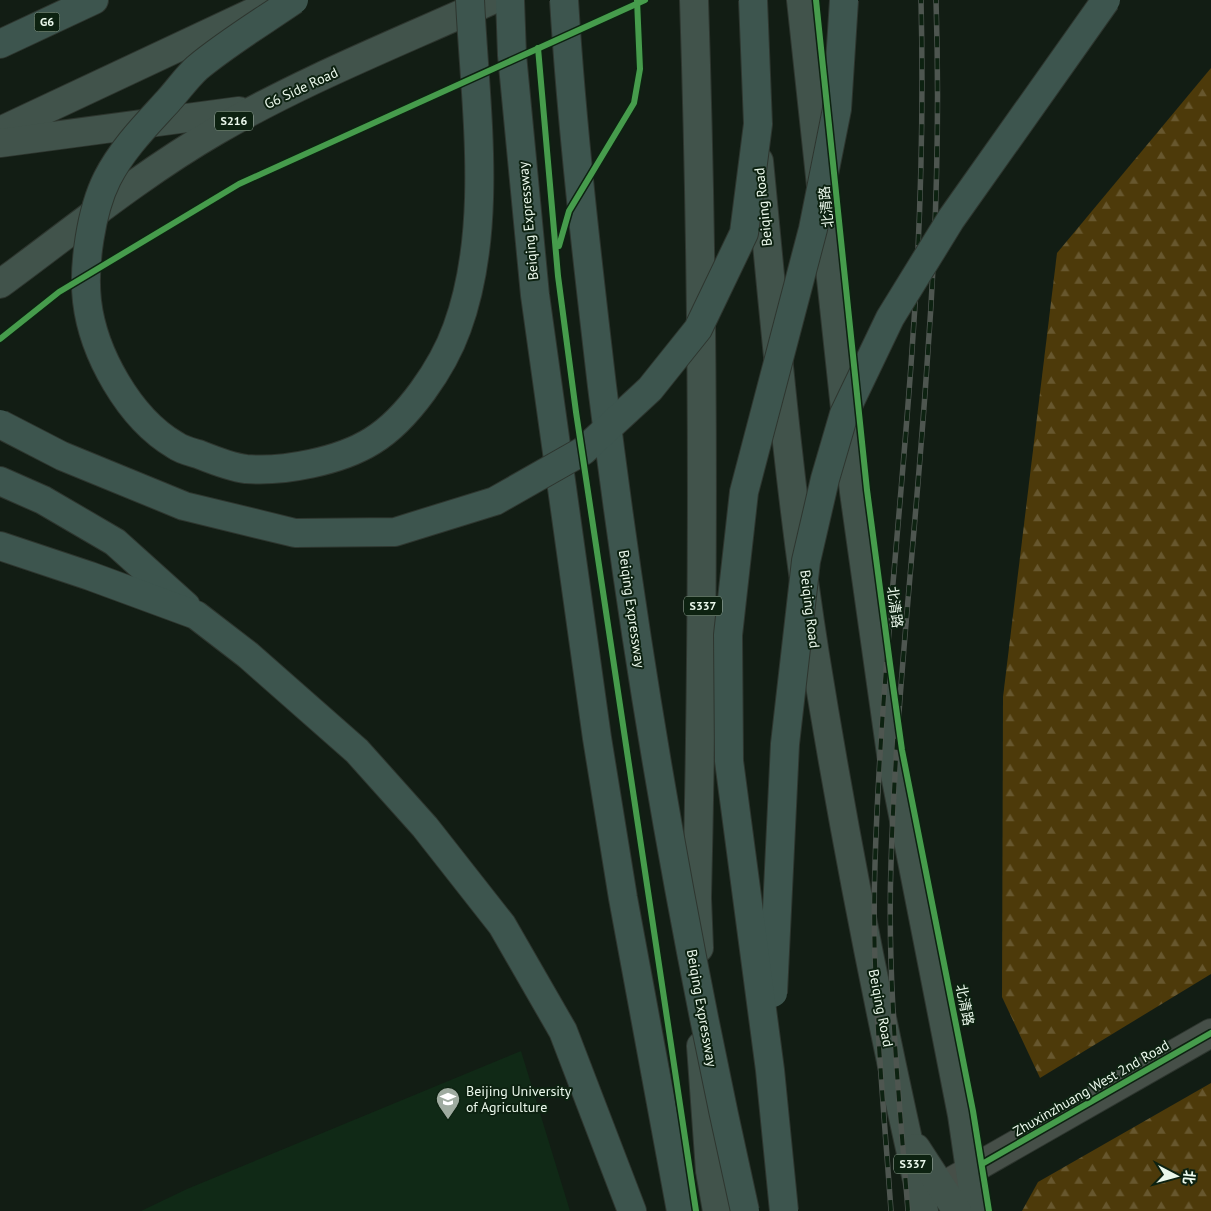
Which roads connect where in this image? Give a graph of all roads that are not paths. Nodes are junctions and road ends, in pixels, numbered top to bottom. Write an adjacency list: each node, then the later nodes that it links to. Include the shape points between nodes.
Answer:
1 (94, 0): 14 (highway, G6)
2 (279, 0): 16 (main road)
3 (294, 0): 4 (highway, bridge, via 196,69 126,148 106,180 86,260 87,302 100,352 123,396 148,425 176,446 244,468 277,469 309,464 372,442 400,419 435,372 457,329 472,277 480,212)
4 (470, 0)
5 (492, 0): 15 (main road, G6 Side Road / S216)
6 (510, 0): 28 (highway, Beiqing Expressway, via 534,295 623,898)
7 (564, 0): 30 (highway, Beiqing Expressway, bridge, via 590,282 615,491 644,692 717,1085)
8 (694, 0): 29 (main road, S337, via 702,328 703,537 697,898 701,1053)
9 (744, 0): 26 (main road, Beiqing Road / S337, via 788,442 815,653 902,1117)
10 (753, 0): 19 (highway, bridge, via 758,124 744,233 698,329 650,390 583,451 503,497 395,532 295,533 184,506 62,456)
11 (801, 0): 25 (main road, via 854,492 891,754 962,1115)
12 (844, 0): 24 (highway, bridge, via 837,109 813,229 744,492 728,635 729,761)
13 (1106, 0): 24 (highway, bridge, via 951,219 890,318 844,414 806,561 785,744)
14 (0, 44)
15 (274, 100): 17 (main road, via 236,112); 18 (main road, G6 Side Road / S216, via 215,131 161,166)
16 (0, 131)
17 (0, 143)
18 (0, 284)
19 (0, 424)
20 (0, 481): 22 (highway, via 43,500 115,542)
21 (0, 546): 22 (highway)
22 (196, 616): 27 (highway, via 248,656 357,751 425,828 502,925 562,1031)
23 (1211, 1032): 25 (street)
24 (770, 1070): 31 (highway, bridge)
25 (970, 1171): 26 (street); 33 (main road)
26 (929, 1199): 32 (main road, Beiqing Road)
27 (632, 1211)
28 (681, 1211)
29 (716, 1211)
30 (745, 1211)
31 (784, 1211)
32 (957, 1211)
33 (976, 1211)

